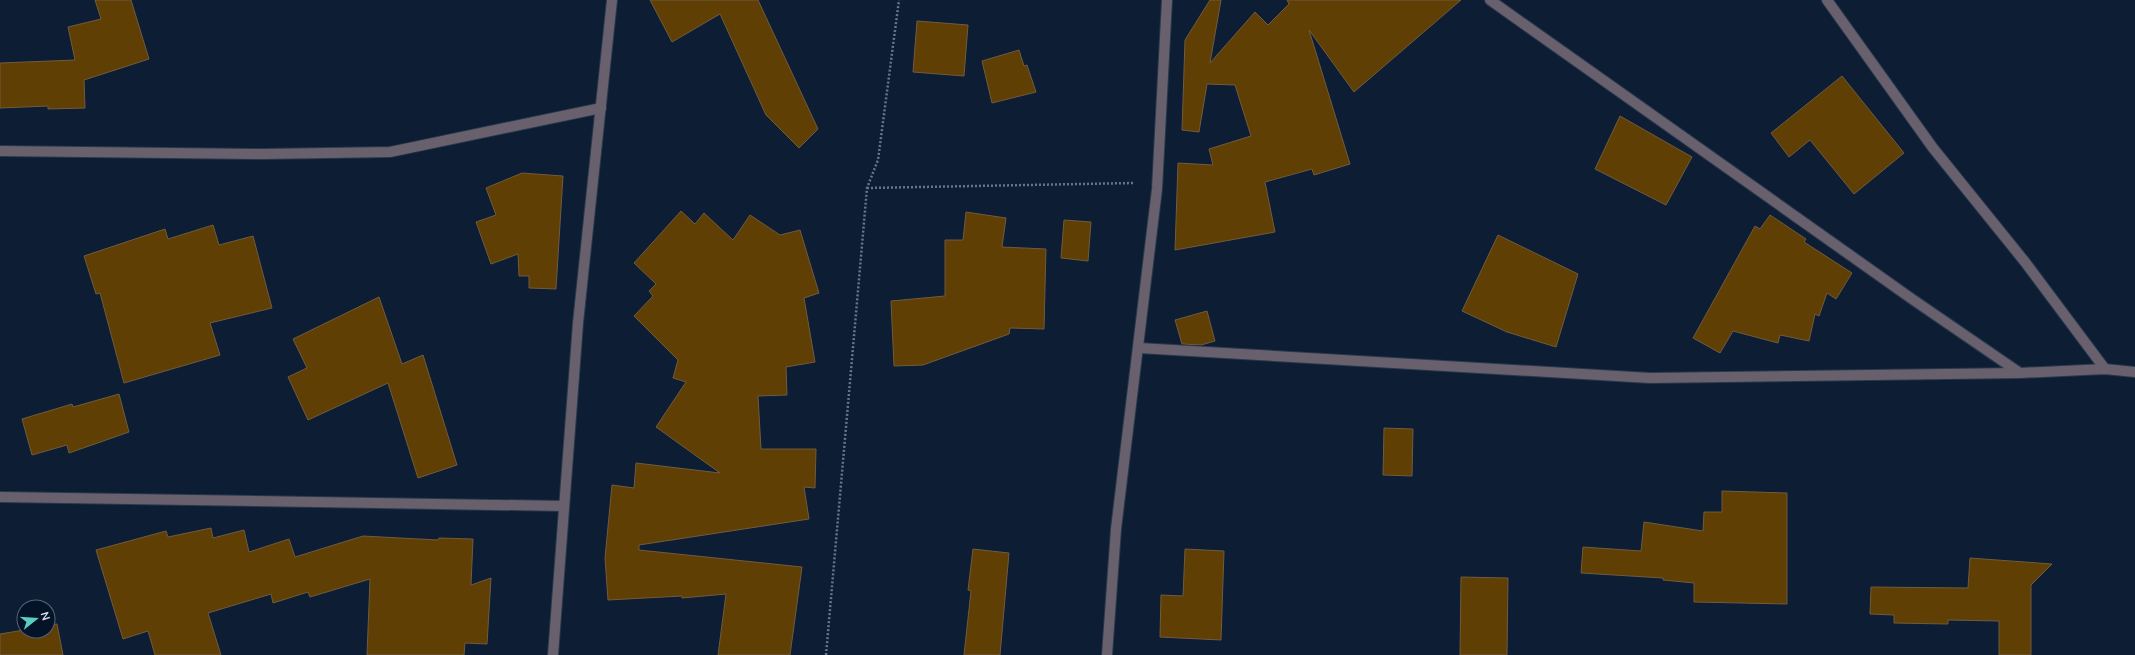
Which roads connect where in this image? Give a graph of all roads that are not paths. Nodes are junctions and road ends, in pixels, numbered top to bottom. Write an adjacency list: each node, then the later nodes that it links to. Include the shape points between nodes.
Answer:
1 (612, 0): 5 (street)
2 (1167, 0): 7 (street, via 1158,189)
3 (1490, 0): 10 (street)
4 (1827, 0): 8 (street, via 1932,148 2025,262)
5 (601, 108): 6 (street, via 390,152 263,154); 12 (street, via 578,323)
6 (0, 151)
7 (1139, 348): 10 (street, via 1650,378); 14 (street, via 1116,529)
8 (2105, 369): 9 (street); 10 (street)
9 (2135, 372)
10 (2020, 373)
11 (0, 497): 12 (street)
12 (564, 506): 13 (street)
13 (553, 655)
14 (1107, 655)

